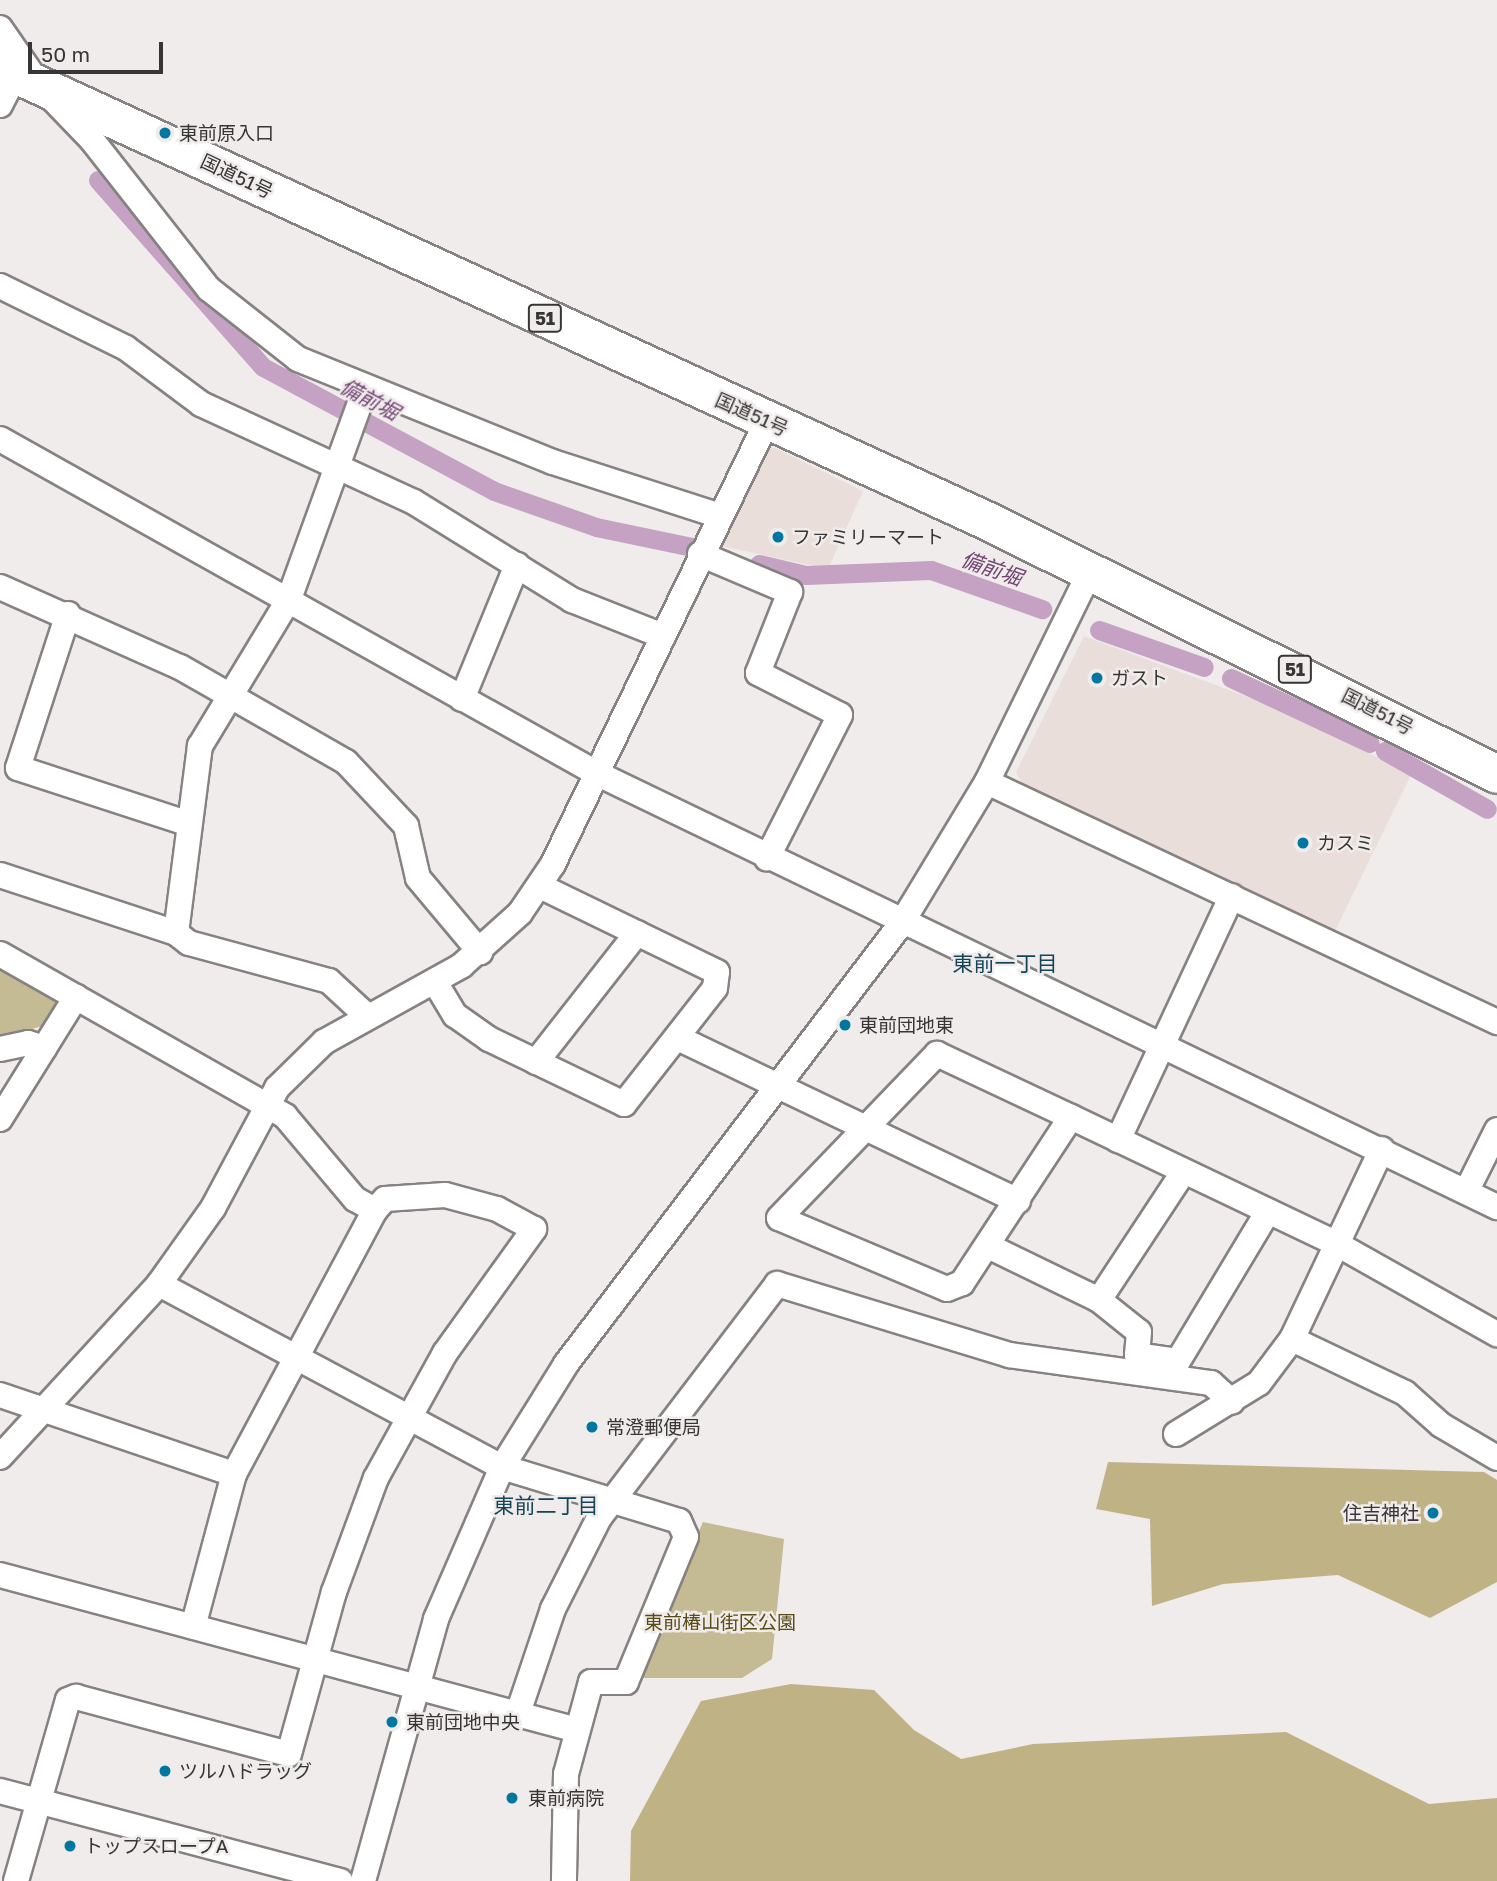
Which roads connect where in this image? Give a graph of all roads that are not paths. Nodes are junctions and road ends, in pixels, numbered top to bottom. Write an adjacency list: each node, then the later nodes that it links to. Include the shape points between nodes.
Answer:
1 (0, 28): 2 (street)
2 (14, 83): 4 (street, via 92,140 209,289); 5 (highway, 国道51号 / 51)
3 (0, 286): 7 (street, via 126,348 201,404)
4 (359, 407): 7 (street); 8 (street)
5 (767, 421): 8 (street); 11 (highway, 国道51号 / 51)
6 (0, 439): 13 (street)
7 (335, 467): 10 (street, via 414,502); 13 (street)
8 (720, 516): 9 (street)
9 (700, 554): 15 (street); 22 (street, via 790,592 758,673 840,715)
10 (517, 565): 15 (street, via 572,600); 17 (street)
11 (1090, 572): 19 (highway, 国道51号 / 51); 20 (street)
12 (0, 587): 14 (street)
13 (289, 598): 16 (street); 17 (street)
14 (68, 614): 16 (street); 21 (street, via 18,768)
15 (663, 636): 18 (street)
16 (230, 694): 21 (street, via 200,746); 29 (street, via 310,737 388,800 406,826 418,878)
17 (462, 699): 18 (street)
18 (598, 774): 22 (street); 24 (street)
19 (1497, 774)
20 (987, 782): 25 (street); 26 (street)
21 (189, 824): 27 (street)
22 (766, 858): 26 (street)
23 (0, 875): 27 (street)
24 (540, 886): 28 (street); 29 (street)
25 (1232, 896): 34 (street); 36 (street)
26 (901, 924): 36 (street); 40 (street)
27 (176, 933): 33 (street, via 189,943 328,981)
28 (637, 933): 35 (street, via 717,972 715,988); 39 (street)
29 (480, 952): 31 (street)
30 (0, 954): 32 (street)
31 (435, 982): 33 (street); 39 (street, via 455,1015)
32 (75, 997): 37 (street); 41 (street)
33 (368, 1017): 41 (street, via 324,1042)
34 (1497, 1022)
35 (678, 1038): 39 (street, via 624,1104); 40 (street)
36 (1163, 1044): 46 (street); 47 (street)
37 (44, 1048): 38 (street, via 27,1042); 43 (street)
38 (0, 1049)
39 (537, 1062)
40 (777, 1088): 45 (street); 68 (street, via 566,1364)
41 (267, 1106): 52 (street, via 285,1116 355,1199); 56 (street, via 213,1208)
42 (1071, 1117): 45 (street, via 937,1054); 46 (street); 50 (street)
43 (0, 1119)
44 (1497, 1129): 49 (street)
45 (869, 1130): 50 (street); 55 (street, via 779,1218 947,1289 962,1283)
46 (1118, 1140): 48 (street)
47 (1382, 1149): 49 (street); 54 (street)
48 (1184, 1171): 53 (street); 57 (street)
49 (1467, 1190): 51 (street)
50 (1018, 1201): 55 (street)
51 (1497, 1207)
52 (375, 1210): 60 (street); 64 (street, via 386,1199 445,1195 496,1209 534,1229 445,1353)
53 (1268, 1211): 54 (street); 57 (street, via 1178,1361 1137,1355 1139,1332)
54 (1337, 1244): 58 (street); 59 (street)
55 (988, 1246): 57 (street)
56 (159, 1284): 60 (street); 63 (street)
57 (1099, 1300)
58 (1497, 1335)
59 (1292, 1339): 62 (street, via 1259,1382); 67 (street, via 1405,1393 1441,1425)
60 (298, 1358): 64 (street); 69 (street)
61 (0, 1395): 63 (street)
62 (1232, 1402): 65 (street); 70 (street, via 1211,1382 1009,1355 777,1284)
63 (43, 1413): 66 (street); 69 (street)
64 (409, 1417): 68 (street); 73 (street, via 349,1545)
65 (1176, 1434)
66 (0, 1457)
67 (1497, 1458)
68 (502, 1467): 70 (street); 74 (street, via 449,1579)
69 (234, 1474): 72 (street)
70 (609, 1503): 75 (street, via 553,1609); 76 (street, via 679,1521 685,1536 626,1682 591,1682)
71 (0, 1575): 72 (street)
72 (193, 1627): 73 (street)
73 (313, 1658): 74 (street); 78 (street, via 289,1754 68,1700)
74 (417, 1686): 75 (street); 81 (street)
75 (518, 1713): 76 (street)
76 (578, 1730): 82 (street, via 561,1824)
77 (0, 1791): 78 (street)
78 (37, 1802): 79 (street); 80 (street)
79 (16, 1881)
80 (340, 1881)
81 (363, 1881)
82 (564, 1881)

